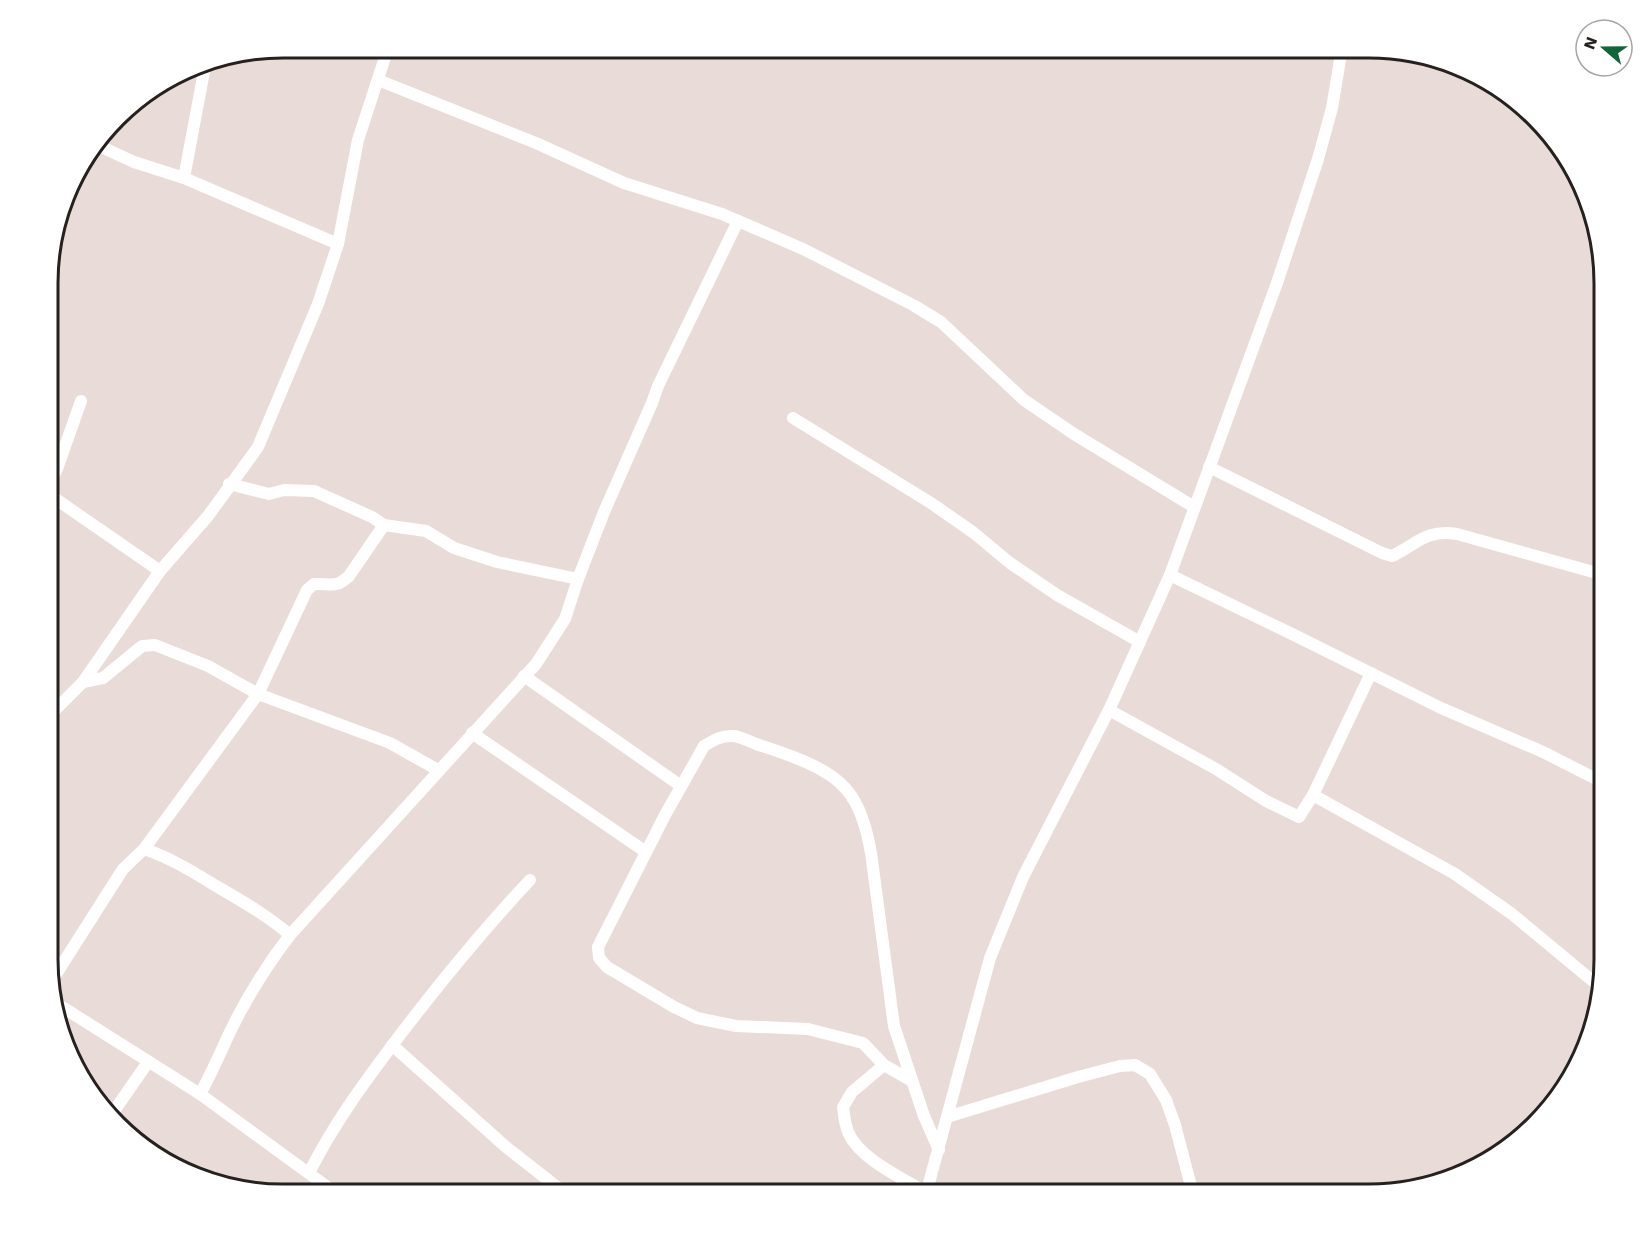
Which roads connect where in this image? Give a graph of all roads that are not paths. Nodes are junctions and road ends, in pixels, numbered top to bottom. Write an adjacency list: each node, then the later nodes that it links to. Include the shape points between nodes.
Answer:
1 (385, 58): 4 (street)
2 (1340, 58): 12 (street, via 1318,159)
3 (205, 73): 6 (street)
4 (378, 80): 7 (street, via 624,183); 8 (street, via 358,140)
5 (104, 148): 6 (street)
6 (184, 178): 8 (street)
7 (738, 221): 15 (street, via 803,249 941,322 1024,400); 20 (street, via 658,386)
8 (338, 244): 13 (street, via 314,315 258,447)
9 (81, 401): 11 (street)
10 (794, 418): 21 (street, via 931,503 1057,595)
11 (58, 464)
12 (1209, 467): 15 (street); 18 (street, via 1392,556 1419,538 1444,532)
13 (230, 484): 16 (street, via 269,494 314,491); 17 (street)
14 (58, 501): 17 (street)
15 (1194, 507): 19 (street)
16 (384, 525): 20 (street, via 426,531 454,548 497,562); 25 (street, via 349,576 335,586 314,584 307,590)
17 (160, 571): 24 (street)
18 (1594, 572)
19 (1170, 575): 21 (street); 22 (street)
20 (578, 579): 23 (street, via 565,619)
21 (1140, 642): 27 (street)
22 (1371, 674): 30 (street); 32 (street)
23 (524, 676): 28 (street); 31 (street)
24 (83, 682): 25 (street, via 103,678 142,646 155,645 208,666); 26 (street)
25 (258, 694): 29 (street, via 390,743); 33 (street)
26 (58, 707)
27 (1109, 710): 32 (street, via 1299,817); 46 (street, via 1023,877 990,958)
28 (472, 733): 29 (street); 34 (street)
29 (438, 770): 36 (street)
30 (1594, 778)
31 (681, 786): 34 (street); 43 (street, via 704,746 719,737 735,736 831,775 847,789 867,830 894,1026)
32 (1314, 795): 38 (street, via 1455,874 1512,914)
33 (144, 849): 36 (street, via 201,876); 37 (street, via 123,869)
34 (646, 852): 42 (street, via 598,947 599,958 607,967 697,1018 736,1026 808,1029 863,1043)
35 (530, 880): 40 (street, via 484,929)
36 (290, 935): 44 (street, via 236,1019)
37 (59, 970)
38 (1592, 981)
39 (64, 1009): 41 (street)
40 (392, 1045): 48 (street, via 360,1087); 50 (street)
41 (148, 1062): 44 (street); 45 (street)
42 (884, 1065): 43 (street); 51 (street, via 852,1092 843,1107 846,1125 850,1137 864,1153)
43 (912, 1081): 47 (street)
44 (200, 1094): 48 (street)
45 (116, 1109)
46 (947, 1117): 47 (street); 53 (street, via 1078,1077 1135,1065 1150,1074 1166,1100)
47 (939, 1150): 52 (street)
48 (309, 1173): 49 (street)
49 (324, 1184)
50 (553, 1184)
51 (911, 1184)
52 (929, 1184)
53 (1190, 1184)

